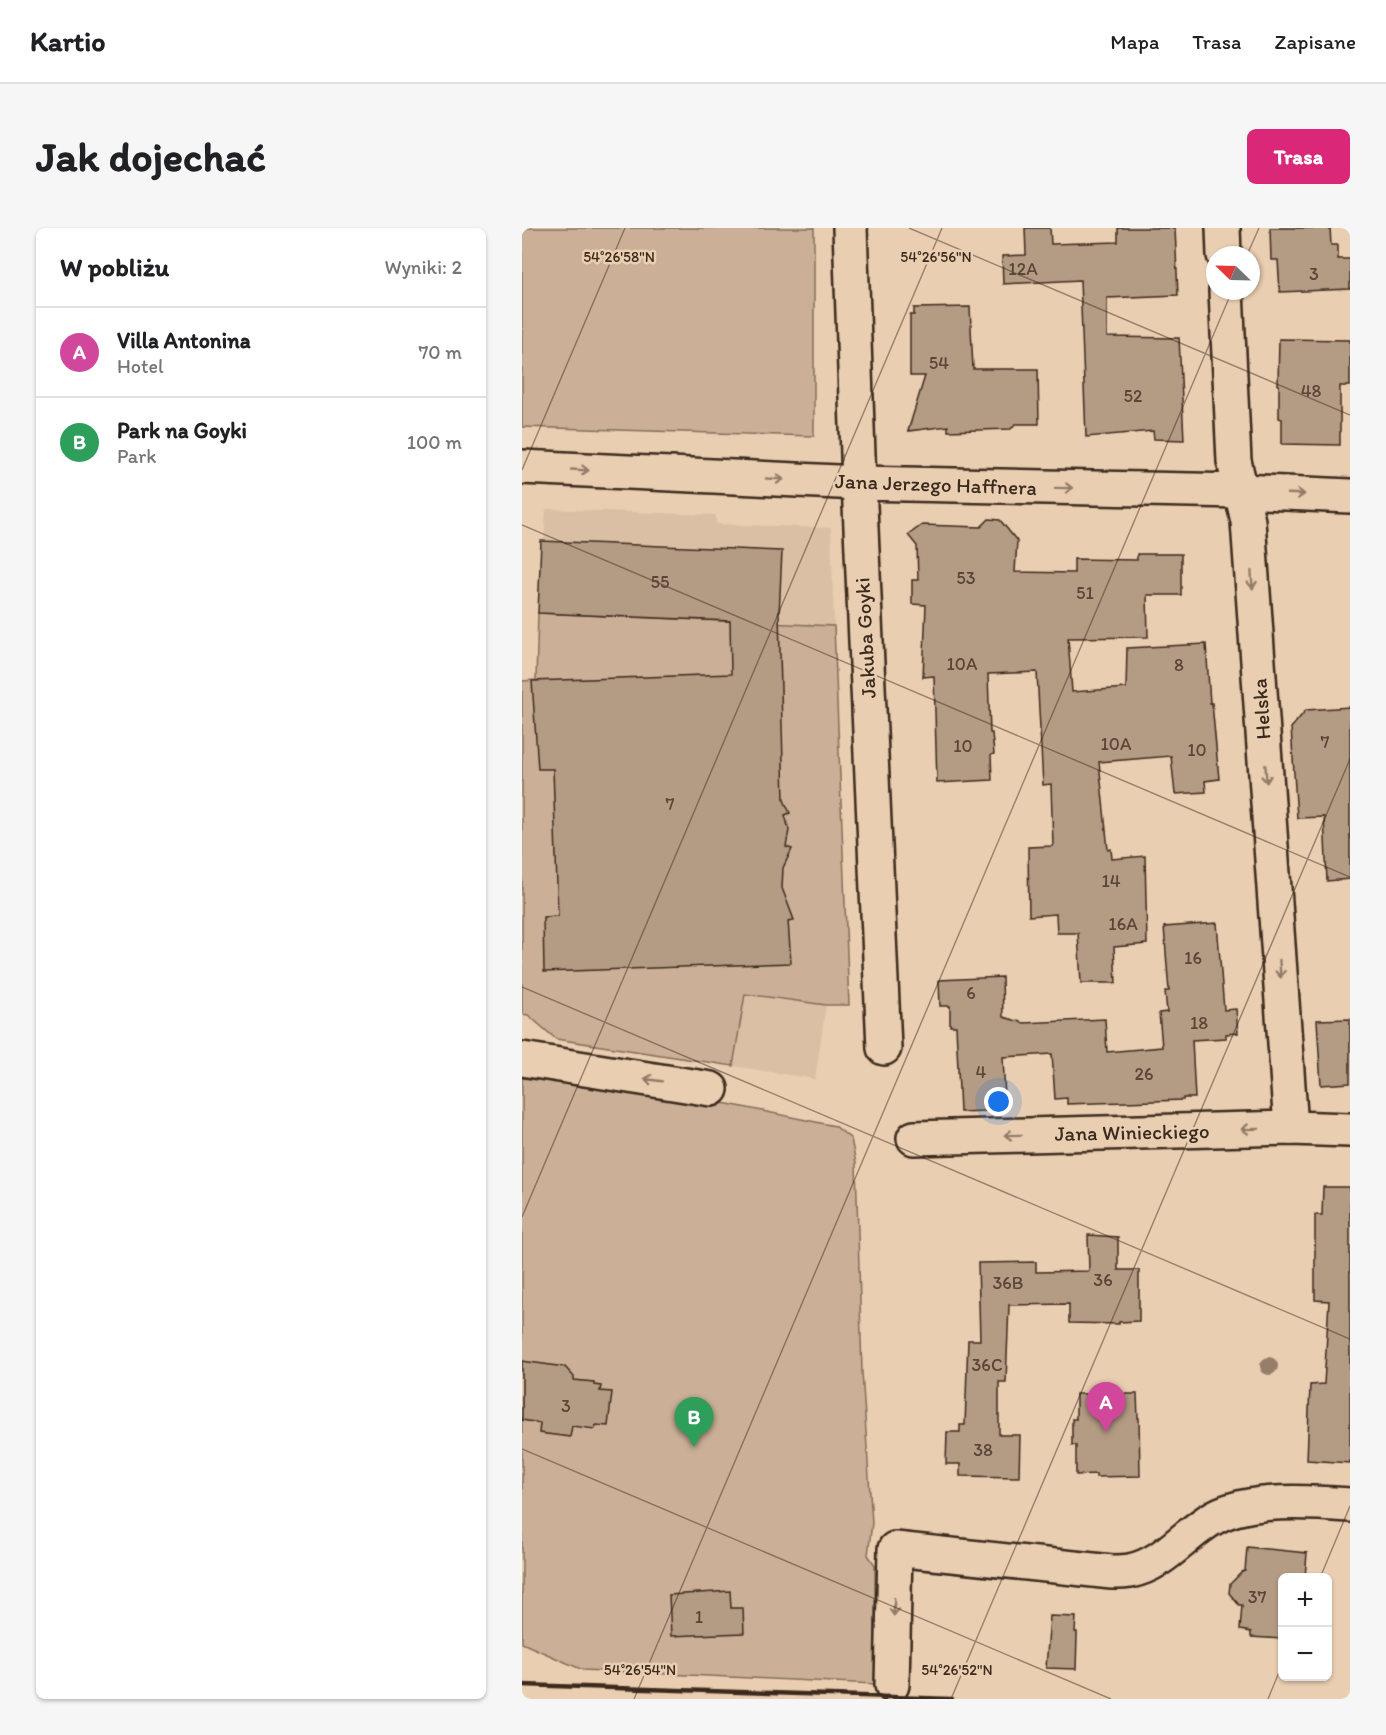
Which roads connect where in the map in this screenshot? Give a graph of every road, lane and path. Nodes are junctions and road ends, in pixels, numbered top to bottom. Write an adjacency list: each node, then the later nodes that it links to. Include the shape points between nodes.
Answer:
1 (850, 228): 6 (street, Jakuba Goyki)
2 (1223, 228): 3 (street)
3 (1224, 246)
4 (1226, 300): 7 (street, Helska, via 1234,461)
5 (522, 467): 6 (street, Jana Jerzego Haffnera, one-way to 6)
6 (859, 483): 7 (street, Jana Jerzego Haffnera, one-way to 7); 9 (street, Jakuba Goyki)
7 (1241, 491): 8 (street, Jana Jerzego Haffnera, one-way to 8); 12 (street, Helska, one-way to 12, via 1248,521)
8 (1350, 496)
9 (885, 1048)
10 (522, 1059): 11 (street, one-way to 10)
11 (711, 1089)
12 (1291, 1128): 13 (street, Jana Winieckiego); 14 (street, Jana Winieckiego, one-way to 14)
13 (1350, 1130)
14 (914, 1138)
15 (1350, 1505): 16 (street, one-way to 16, via 1281,1503 1240,1508 1215,1517 1167,1554 1131,1571 895,1549)
16 (892, 1685)

